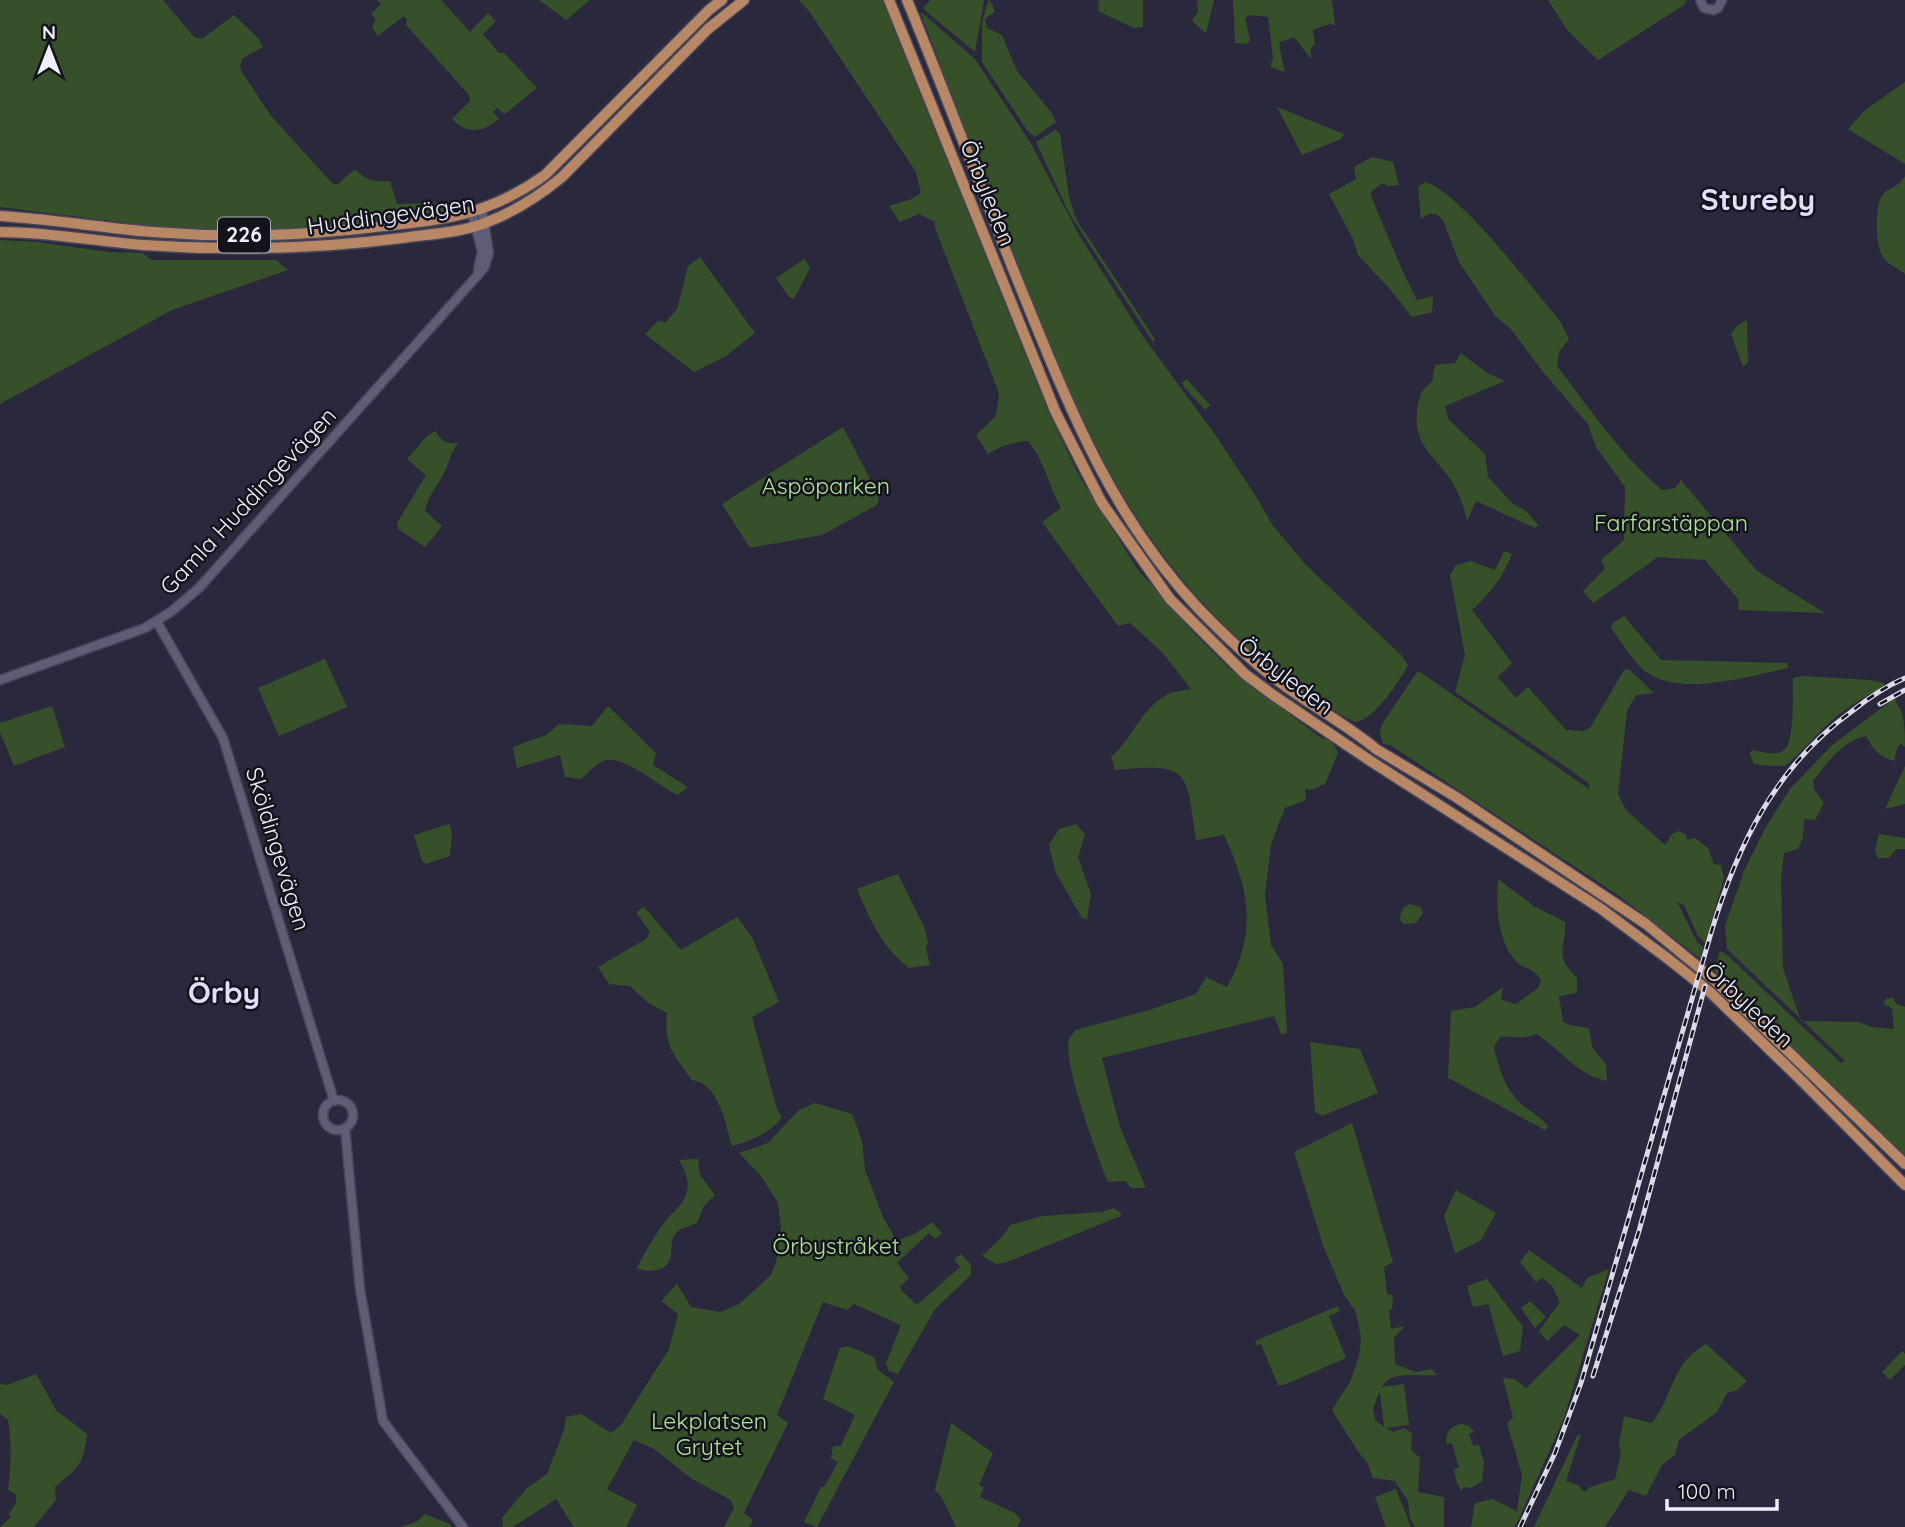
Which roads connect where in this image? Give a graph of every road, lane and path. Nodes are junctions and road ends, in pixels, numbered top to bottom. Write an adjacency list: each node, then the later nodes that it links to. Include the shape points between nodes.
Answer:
1 (722, 0): 7 (main road, Huddingevägen / 226, via 545,175 525,190)
2 (744, 0): 9 (main road, Huddingevägen / 226, via 708,29 562,177 539,196)
3 (1700, 0): 4 (street, via 1709,10 1718,8)
4 (1722, 0)
5 (907, 1): 6 (main road); 13 (main road, Örbyleden, via 1067,403 1112,492 1170,575 1228,638 1286,687)
6 (890, 4): 14 (main road, Örbyleden, via 1056,413 1102,503 1170,599 1230,659 1273,695)
7 (477, 211): 8 (main road, Huddingevägen / 226, via 443,220 347,230 229,236 153,233); 9 (street, Gamla Huddingevägen)
8 (0, 216)
9 (480, 224): 10 (main road, Huddingevägen / 226, via 388,240 253,249); 11 (street, Gamla Huddingevägen, via 489,253 484,268 226,559)
10 (0, 232)
11 (157, 622): 12 (street, Gamla Huddingevägen); 15 (street, Sköldingevägen, via 223,737)
12 (0, 680)
13 (1361, 736): 14 (main road); 17 (main road, Örbyleden, via 1601,892 1666,940 1714,980)
14 (1352, 748): 18 (main road, Örbyleden, via 1600,908 1667,958 1710,992)
15 (334, 1101): 16 (street, Sköldingevägen, via 345,1102 352,1110); 16 (street, Sköldingevägen, via 326,1106 324,1120 335,1129)
16 (345, 1128): 19 (street, Sköldingevägen, via 360,1289 383,1421)
17 (1905, 1164)
18 (1905, 1185)
19 (464, 1527)

